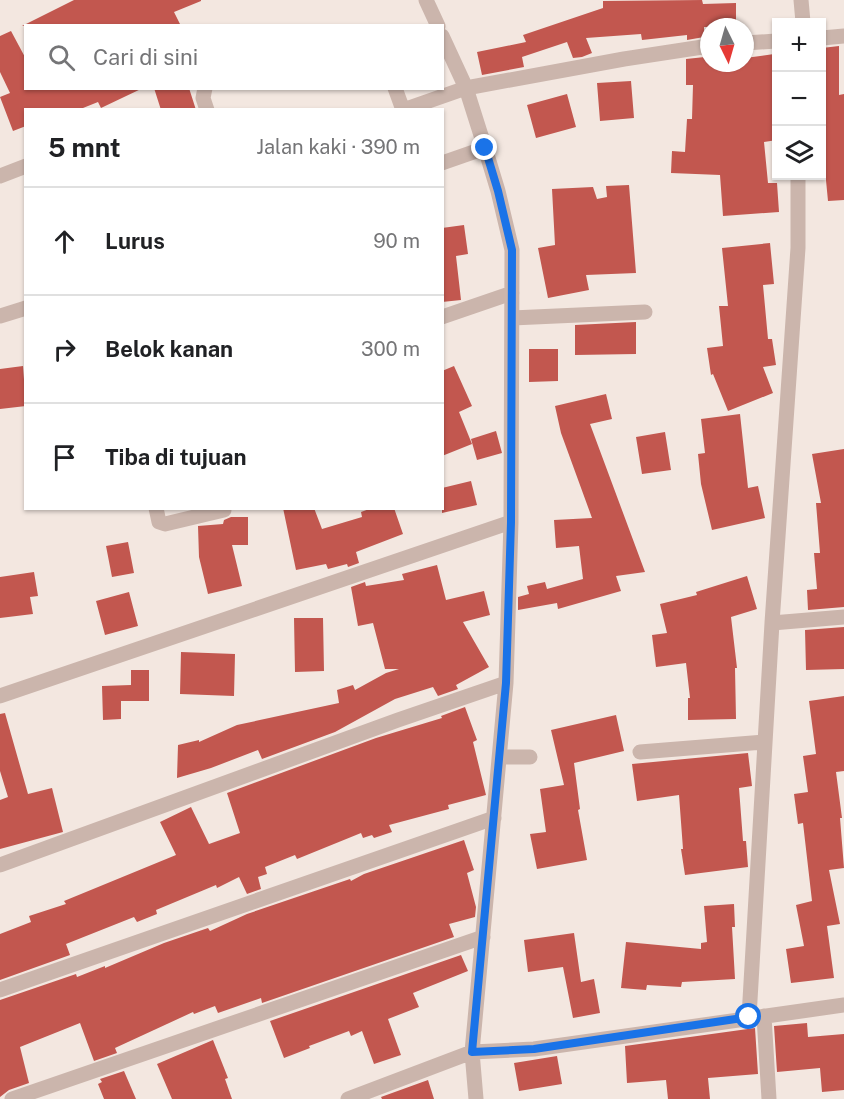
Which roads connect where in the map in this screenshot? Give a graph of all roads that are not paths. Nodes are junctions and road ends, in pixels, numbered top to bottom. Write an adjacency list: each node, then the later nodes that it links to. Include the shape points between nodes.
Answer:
1 (426, 0): 4 (street)
2 (801, 0): 3 (street)
3 (803, 18)
4 (437, 24)
5 (844, 36): 6 (street)
6 (826, 38)
7 (444, 40): 11 (street)
8 (772, 41): 9 (street)
9 (754, 42)
10 (700, 47): 11 (street)
11 (466, 88): 16 (street); 17 (street)
12 (205, 90): 14 (street)
13 (397, 90): 15 (street)
14 (206, 108)
15 (402, 108)
16 (409, 108)
17 (485, 148): 18 (street); 22 (street, via 512,250)
18 (444, 162)
19 (24, 167): 20 (street)
20 (0, 176)
21 (798, 180): 32 (street, via 798,248)
22 (512, 293): 26 (street); 27 (street)
23 (24, 309): 25 (street)
24 (645, 312): 27 (street)
25 (0, 316)
26 (444, 316)
27 (512, 318): 30 (street)
28 (156, 510): 29 (street, via 159,522 165,524)
29 (224, 510)
30 (511, 522): 33 (street); 34 (street)
31 (844, 617): 32 (street)
32 (772, 623): 35 (street)
33 (506, 683): 37 (street); 40 (street)
34 (0, 696)
35 (765, 742): 36 (street); 44 (street)
36 (640, 752)
37 (500, 757): 38 (street); 39 (street)
38 (530, 757)
39 (494, 818): 41 (street); 42 (street)
40 (0, 865)
41 (483, 937): 45 (street); 46 (street)
42 (0, 990)
43 (844, 1005): 44 (street)
44 (757, 1017): 45 (street, via 534,1049); 49 (street)
45 (472, 1052): 47 (street); 48 (street)
46 (12, 1099)
47 (348, 1099)
48 (476, 1099)
49 (769, 1099)

